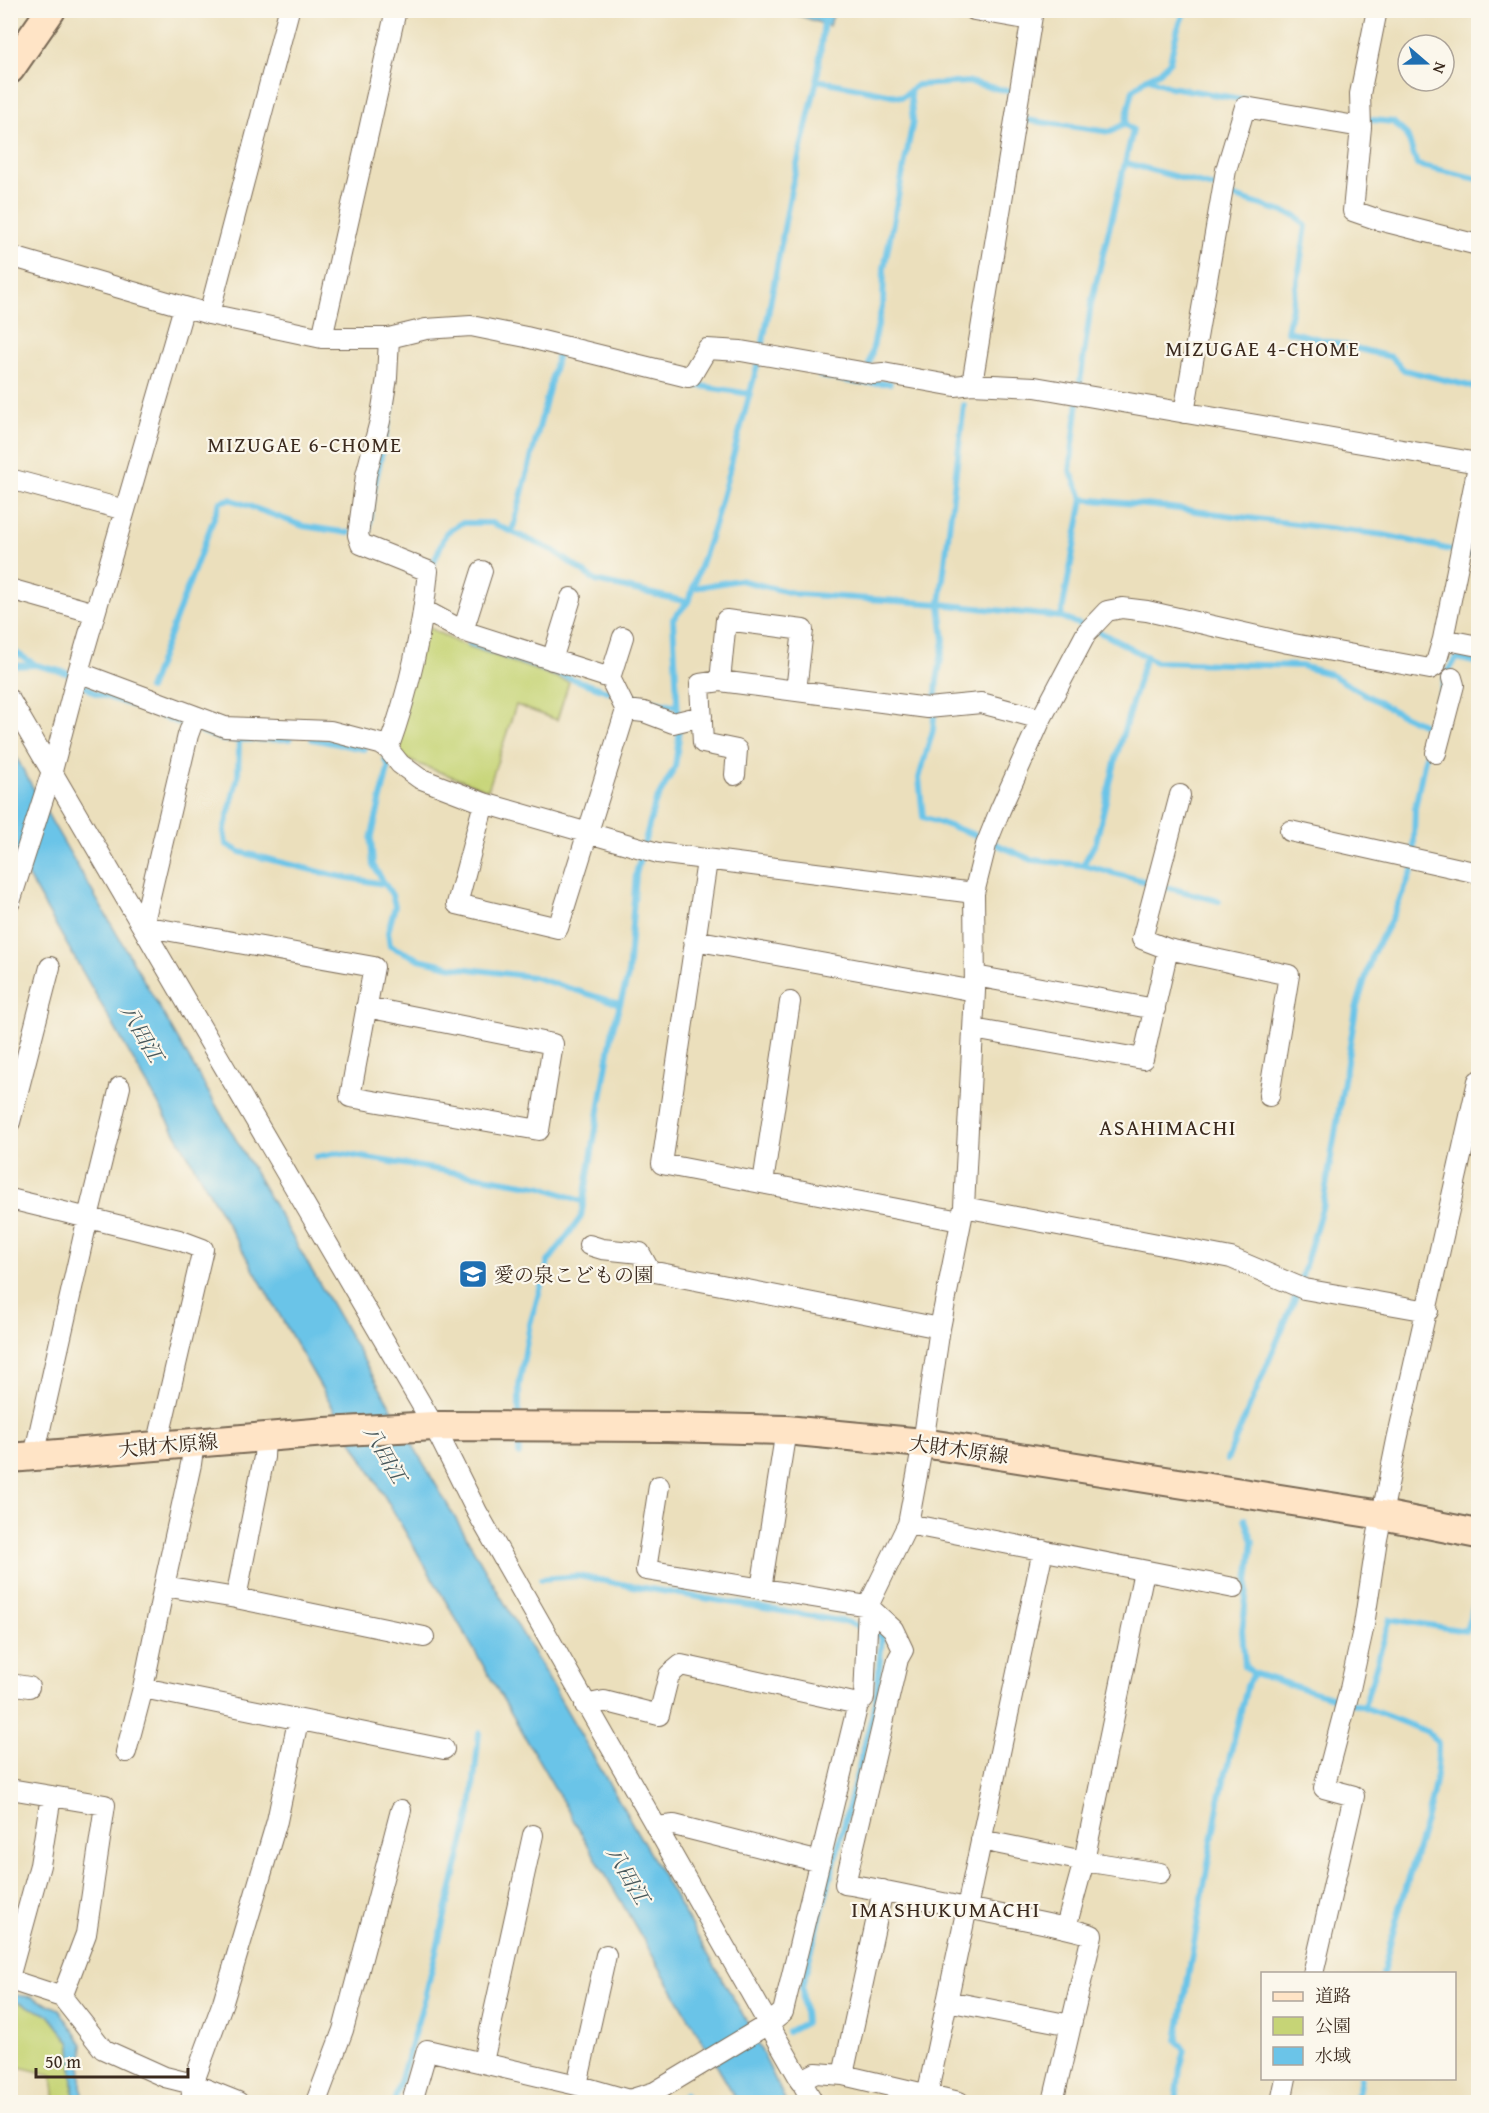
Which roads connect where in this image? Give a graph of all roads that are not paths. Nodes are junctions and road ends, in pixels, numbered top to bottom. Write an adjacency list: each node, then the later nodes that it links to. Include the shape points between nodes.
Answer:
1 (51, 10): 7 (street)
2 (289, 10): 12 (street)
3 (396, 10): 13 (street)
4 (974, 10): 6 (street)
5 (1377, 10): 8 (street, via 1360,93)
6 (1032, 15): 15 (street)
7 (10, 69)
8 (1361, 119): 9 (street, via 1353,211); 16 (street, via 1245,107 1226,170)
9 (1479, 245)
10 (10, 256): 11 (street)
11 (184, 307): 12 (street); 19 (street)
12 (209, 314): 13 (street)
13 (322, 338): 14 (street)
14 (389, 339): 15 (street, via 426,329 471,326 688,377 707,349 955,386); 24 (street, via 386,389 366,475 358,535 361,544 428,571)
15 (972, 384): 16 (street, via 1035,387)
16 (1184, 413): 17 (street)
17 (1479, 465): 20 (street)
18 (10, 479): 19 (street)
19 (125, 510): 25 (street)
20 (1473, 517): 28 (street, via 1461,553)
21 (482, 571): 26 (street)
22 (10, 590): 25 (street)
23 (572, 598): 30 (street)
24 (424, 610): 26 (street); 41 (street, via 407,697)
25 (95, 614): 33 (street)
26 (463, 631): 30 (street)
27 (623, 637): 31 (street)
28 (1443, 639): 29 (street); 38 (street, via 1435,666 1430,669 1122,608 1107,611 1089,629)
29 (1479, 646)
30 (552, 660): 31 (street)
31 (610, 678): 37 (street)
32 (1452, 678): 42 (street, via 1454,685)
33 (76, 680): 40 (street); 43 (street)
34 (720, 681): 35 (street); 35 (street, via 726,620 803,630); 39 (street, via 700,684)
35 (796, 691): 38 (street, via 934,707 981,703)
36 (10, 700): 43 (street)
37 (626, 710): 39 (street); 48 (street)
38 (1041, 719): 51 (street, via 988,839)
39 (686, 720): 44 (street, via 703,743 737,750)
40 (192, 724): 41 (street, via 330,731); 53 (street)
41 (384, 746): 46 (street, via 419,778)
42 (1436, 753)
43 (52, 771): 52 (street); 53 (street)
44 (735, 775)
45 (1180, 795): 55 (street, via 1142,939)
46 (484, 803): 48 (street); 48 (street, via 457,904 558,928)
47 (1290, 831): 50 (street)
48 (587, 832): 49 (street)
49 (706, 861): 51 (street); 54 (street)
50 (1479, 873)
51 (974, 893): 57 (street)
52 (12, 896)
53 (143, 926): 59 (street, via 374,967); 73 (street)
54 (694, 940): 57 (street); 66 (street, via 662,1164)
55 (1168, 950): 60 (street); 64 (street, via 1289,975)
56 (50, 967): 65 (street)
57 (975, 983): 60 (street); 61 (street)
58 (790, 1002): 66 (street)
59 (366, 1007): 59 (street, via 350,1097 539,1130 553,1044)
60 (1155, 1009): 61 (street, via 1143,1059)
61 (973, 1029): 68 (street)
62 (1479, 1081): 71 (street)
63 (120, 1087): 69 (street)
64 (1269, 1096)
65 (10, 1122)
66 (763, 1183): 68 (street)
67 (10, 1199): 69 (street)
68 (962, 1214): 71 (street, via 1231,1258 1299,1287); 72 (street)
69 (88, 1217): 78 (street, via 203,1249); 79 (street)
70 (589, 1245): 72 (street, via 640,1253 650,1271)
71 (1428, 1311): 81 (street)
72 (940, 1328): 77 (street)
73 (434, 1426): 74 (street, 大財木原線); 75 (street, 大財木原線); 94 (street)
74 (786, 1430): 77 (street, 大財木原線); 88 (street)
75 (265, 1437): 76 (street, 大財木原線); 89 (street)
76 (194, 1443): 78 (street, 大財木原線); 86 (street)
77 (924, 1443): 81 (street, 大財木原線); 82 (street)
78 (156, 1446): 79 (street, 大財木原線)
79 (22, 1457)
80 (659, 1486): 88 (street, via 646,1570)
81 (1382, 1515): 83 (street, 大財木原線); 111 (street, via 1364,1625 1324,1788 1354,1796)
82 (908, 1524): 84 (street); 90 (street)
83 (1479, 1534)
84 (1043, 1550): 85 (street); 103 (street)
85 (1144, 1571): 87 (street); 104 (street)
86 (164, 1586): 89 (street); 92 (street)
87 (1234, 1588)
88 (761, 1589): 90 (street)
89 (236, 1598): 91 (street)
90 (868, 1606): 93 (street, via 864,1698); 107 (street, via 893,1629 903,1650 845,1884)
91 (424, 1637)
92 (143, 1688): 95 (street); 97 (street)
93 (858, 1704): 94 (street, via 681,1665 669,1675 659,1716 604,1701); 105 (street)
94 (585, 1706): 101 (street)
95 (298, 1721): 96 (street); 123 (street, via 277,1821)
96 (444, 1749)
97 (126, 1752)
98 (10, 1789): 99 (street)
99 (51, 1796): 112 (street, via 40,1865); 114 (street, via 105,1805 86,1934)
100 (401, 1810): 127 (street, via 343,2030)
101 (656, 1827): 105 (street, via 674,1825); 116 (street)
102 (533, 1835): 118 (street)
103 (981, 1840): 104 (street); 108 (street)
104 (1084, 1861): 106 (street); 109 (street)
105 (820, 1862): 116 (street, via 783,2012)
106 (1160, 1873)
107 (883, 1890): 108 (street); 119 (street)
108 (967, 1908): 109 (street); 115 (street)
109 (1066, 1927): 117 (street, via 1092,1935)
110 (606, 1955): 122 (street)
111 (1313, 1972)
112 (10, 1974)
113 (10, 1980): 114 (street)
114 (62, 1997): 123 (street, via 104,2049)
115 (947, 2001): 117 (street); 124 (street)
116 (768, 2024): 121 (street); 125 (street, via 655,2092)
117 (1071, 2025): 131 (street)
118 (483, 2062): 122 (street); 128 (street, via 427,2050)
119 (843, 2076): 121 (street, via 816,2073); 124 (street)
120 (1286, 2080): 132 (street)
121 (800, 2081): 129 (street)
122 (577, 2085): 125 (street)
123 (192, 2093): 126 (street)
124 (927, 2096): 130 (street)
125 (629, 2101)
126 (238, 2103)
127 (316, 2103)
128 (412, 2103)
129 (813, 2103)
130 (959, 2103)
131 (1053, 2103)
132 (1281, 2103)

